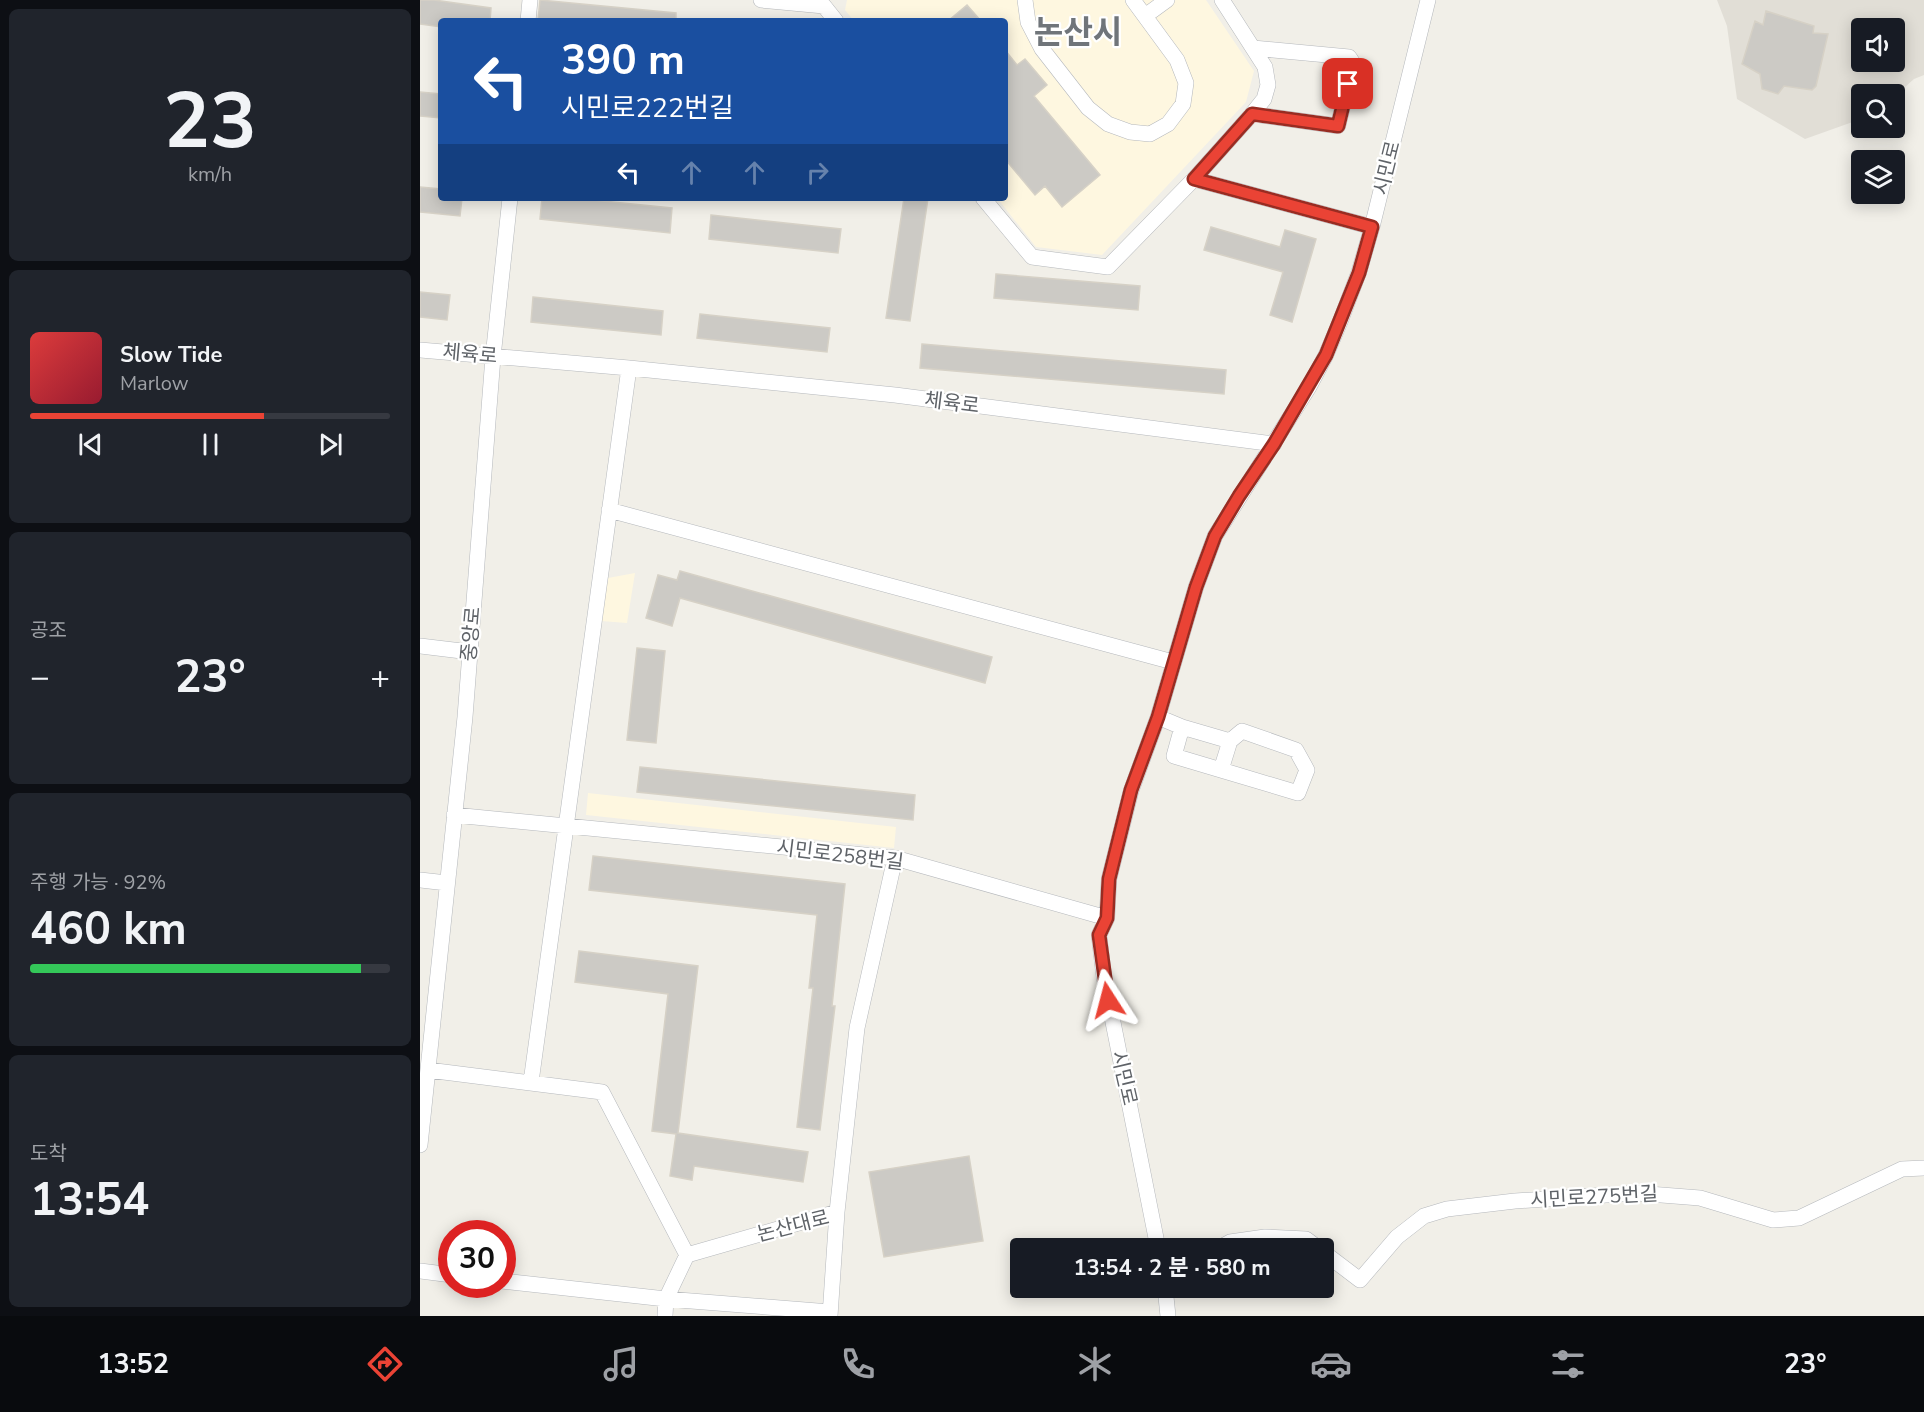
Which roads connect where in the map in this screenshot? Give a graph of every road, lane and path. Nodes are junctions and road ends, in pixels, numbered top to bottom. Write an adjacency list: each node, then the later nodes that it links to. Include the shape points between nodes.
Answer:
1 (530, 0): 10 (street)
2 (769, 0): 8 (street)
3 (1025, 0): 9 (street, via 1028,22 1042,49 1088,108 1108,124 1150,134 1168,124 1183,104 1186,83 1177,60)
4 (1133, 0): 9 (street)
5 (1167, 0): 9 (street)
6 (1221, 0): 12 (street)
7 (1428, 0): 17 (street, 시민로)
8 (828, 3): 11 (street)
9 (1145, 16)
10 (528, 18)
11 (835, 18)
12 (1253, 48): 13 (street, via 1265,67 1268,85 1264,99); 13 (street, via 1349,57 1353,63 1338,126)
13 (1252, 114): 14 (street)
14 (1194, 179): 16 (street, via 1108,267 1032,257); 17 (street)
15 (510, 201): 19 (street, 중앙로)
16 (985, 201)
17 (1372, 227): 21 (street, 시민로, via 1359,273 1326,355)
18 (420, 350): 19 (street, 체육로)
19 (493, 357): 20 (street, 체육로); 24 (street, 중앙로)
20 (628, 368): 21 (street, 체육로, via 895,395); 22 (street)
21 (1274, 444): 25 (street, 시민로, via 1215,536)
22 (609, 510): 25 (street); 31 (street)
23 (420, 646): 24 (street)
24 (470, 652): 30 (street, 중앙로)
25 (1173, 662): 26 (street, 시민로)
26 (1158, 717): 27 (street); 35 (street, 시민로, via 1131,790 1109,879)
27 (1182, 727): 28 (street); 29 (street, via 1174,756)
28 (1230, 741): 29 (street); 29 (street, via 1242,731 1296,750 1307,770 1298,793)
29 (1221, 770)
30 (454, 815): 31 (street, 시민로258번길); 34 (street, 중앙로)
31 (566, 826): 32 (street, 시민로258번길); 38 (street)
32 (895, 858): 35 (street, 시민로258번길); 41 (street, via 857,1028)
33 (420, 880): 34 (street)
34 (447, 883): 36 (street, 중앙로)
35 (1107, 918): 42 (street, 시민로, via 1099,935 1104,976)
36 (427, 1002): 37 (street, 중앙로)
37 (428, 1070): 38 (street); 39 (street, 중앙로)
38 (531, 1082): 45 (street, via 602,1092)
39 (420, 1144)
40 (1924, 1168): 46 (street, 시민로275번길, via 1902,1169 1799,1218 1773,1220 1700,1198 1636,1193 1447,1209 1424,1216 1396,1237 1360,1280)
41 (837, 1212): 45 (street, 논산대로); 52 (street, 논산대로)
42 (1156, 1238)
43 (1258, 1238): 44 (street)
44 (1286, 1238)
45 (687, 1255): 51 (street)
46 (1334, 1260)
47 (420, 1271): 48 (street)
48 (438, 1273)
49 (516, 1283): 51 (street)
50 (1166, 1298): 54 (street)
51 (666, 1299): 52 (street); 53 (street)
52 (830, 1314)
53 (665, 1316)
54 (1168, 1316)

